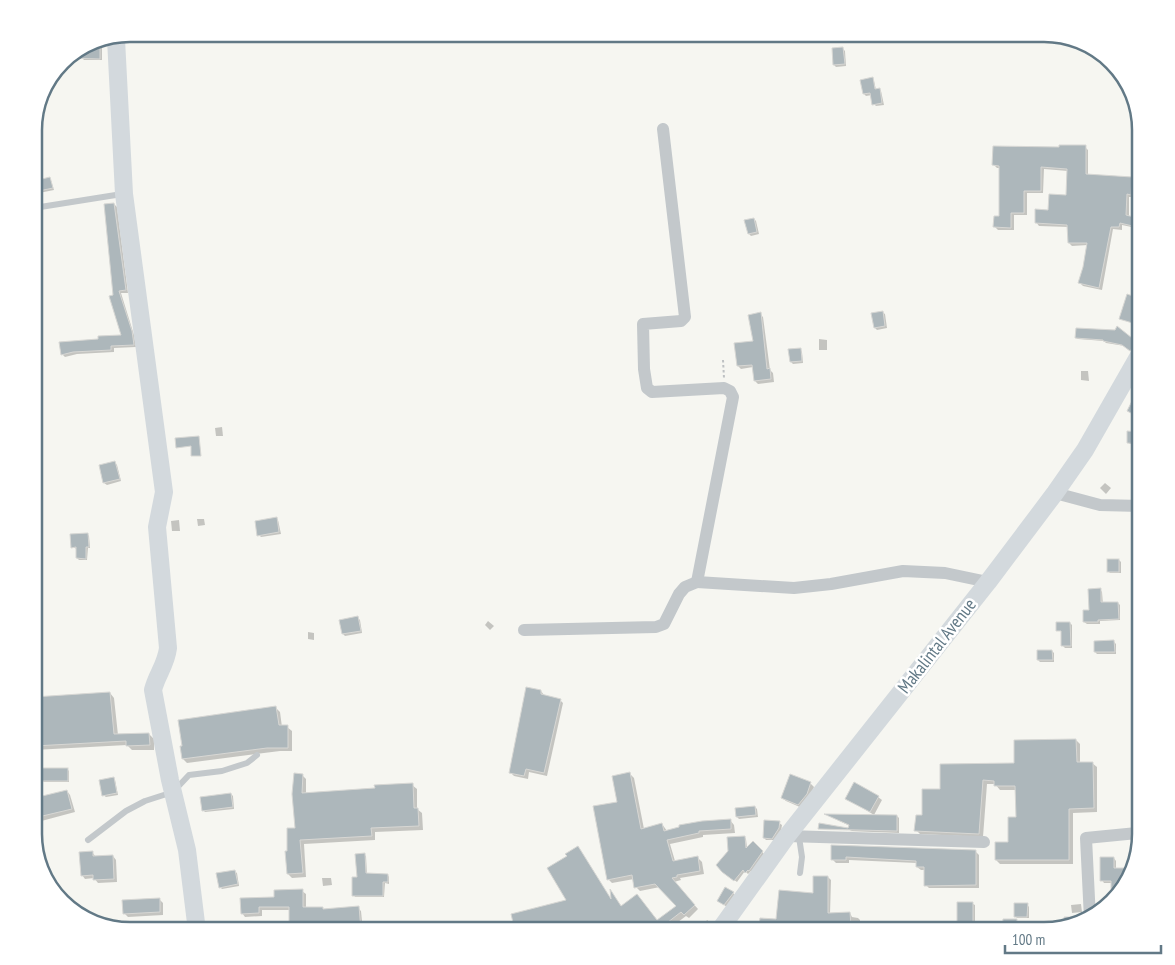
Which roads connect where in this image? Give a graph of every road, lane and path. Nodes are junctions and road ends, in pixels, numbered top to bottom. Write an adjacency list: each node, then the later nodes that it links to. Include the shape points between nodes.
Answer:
1 (116, 44): 3 (street)
2 (663, 129): 7 (street, via 685,317 681,321 643,324 647,388 652,392)
3 (124, 194): 4 (lane); 14 (street, via 164,492 157,527 168,648 153,690)
4 (43, 207)
5 (723, 360): 7 (path)
6 (1132, 368): 8 (street, Makalintal Avenue, via 1085,450)
7 (724, 388): 10 (street, via 733,397)
8 (1055, 493): 9 (street, via 1100,505); 11 (street, Makalintal Avenue)
9 (1132, 506)
10 (697, 582): 11 (street, via 794,588 903,571 945,573); 12 (street, via 685,587 664,624 656,627)
11 (988, 582): 16 (street, Makalintal Avenue)
12 (524, 630)
13 (257, 755): 14 (lane, via 222,771 188,775)
14 (173, 792): 17 (lane, via 126,810); 21 (street, via 187,850)
15 (1132, 836): 20 (street, via 1086,838)
16 (793, 837): 18 (street); 19 (lane, via 802,857); 22 (street, Makalintal Avenue)
17 (88, 840)
18 (984, 842)
19 (800, 873)
20 (1090, 910)
21 (196, 922)
22 (726, 922)

